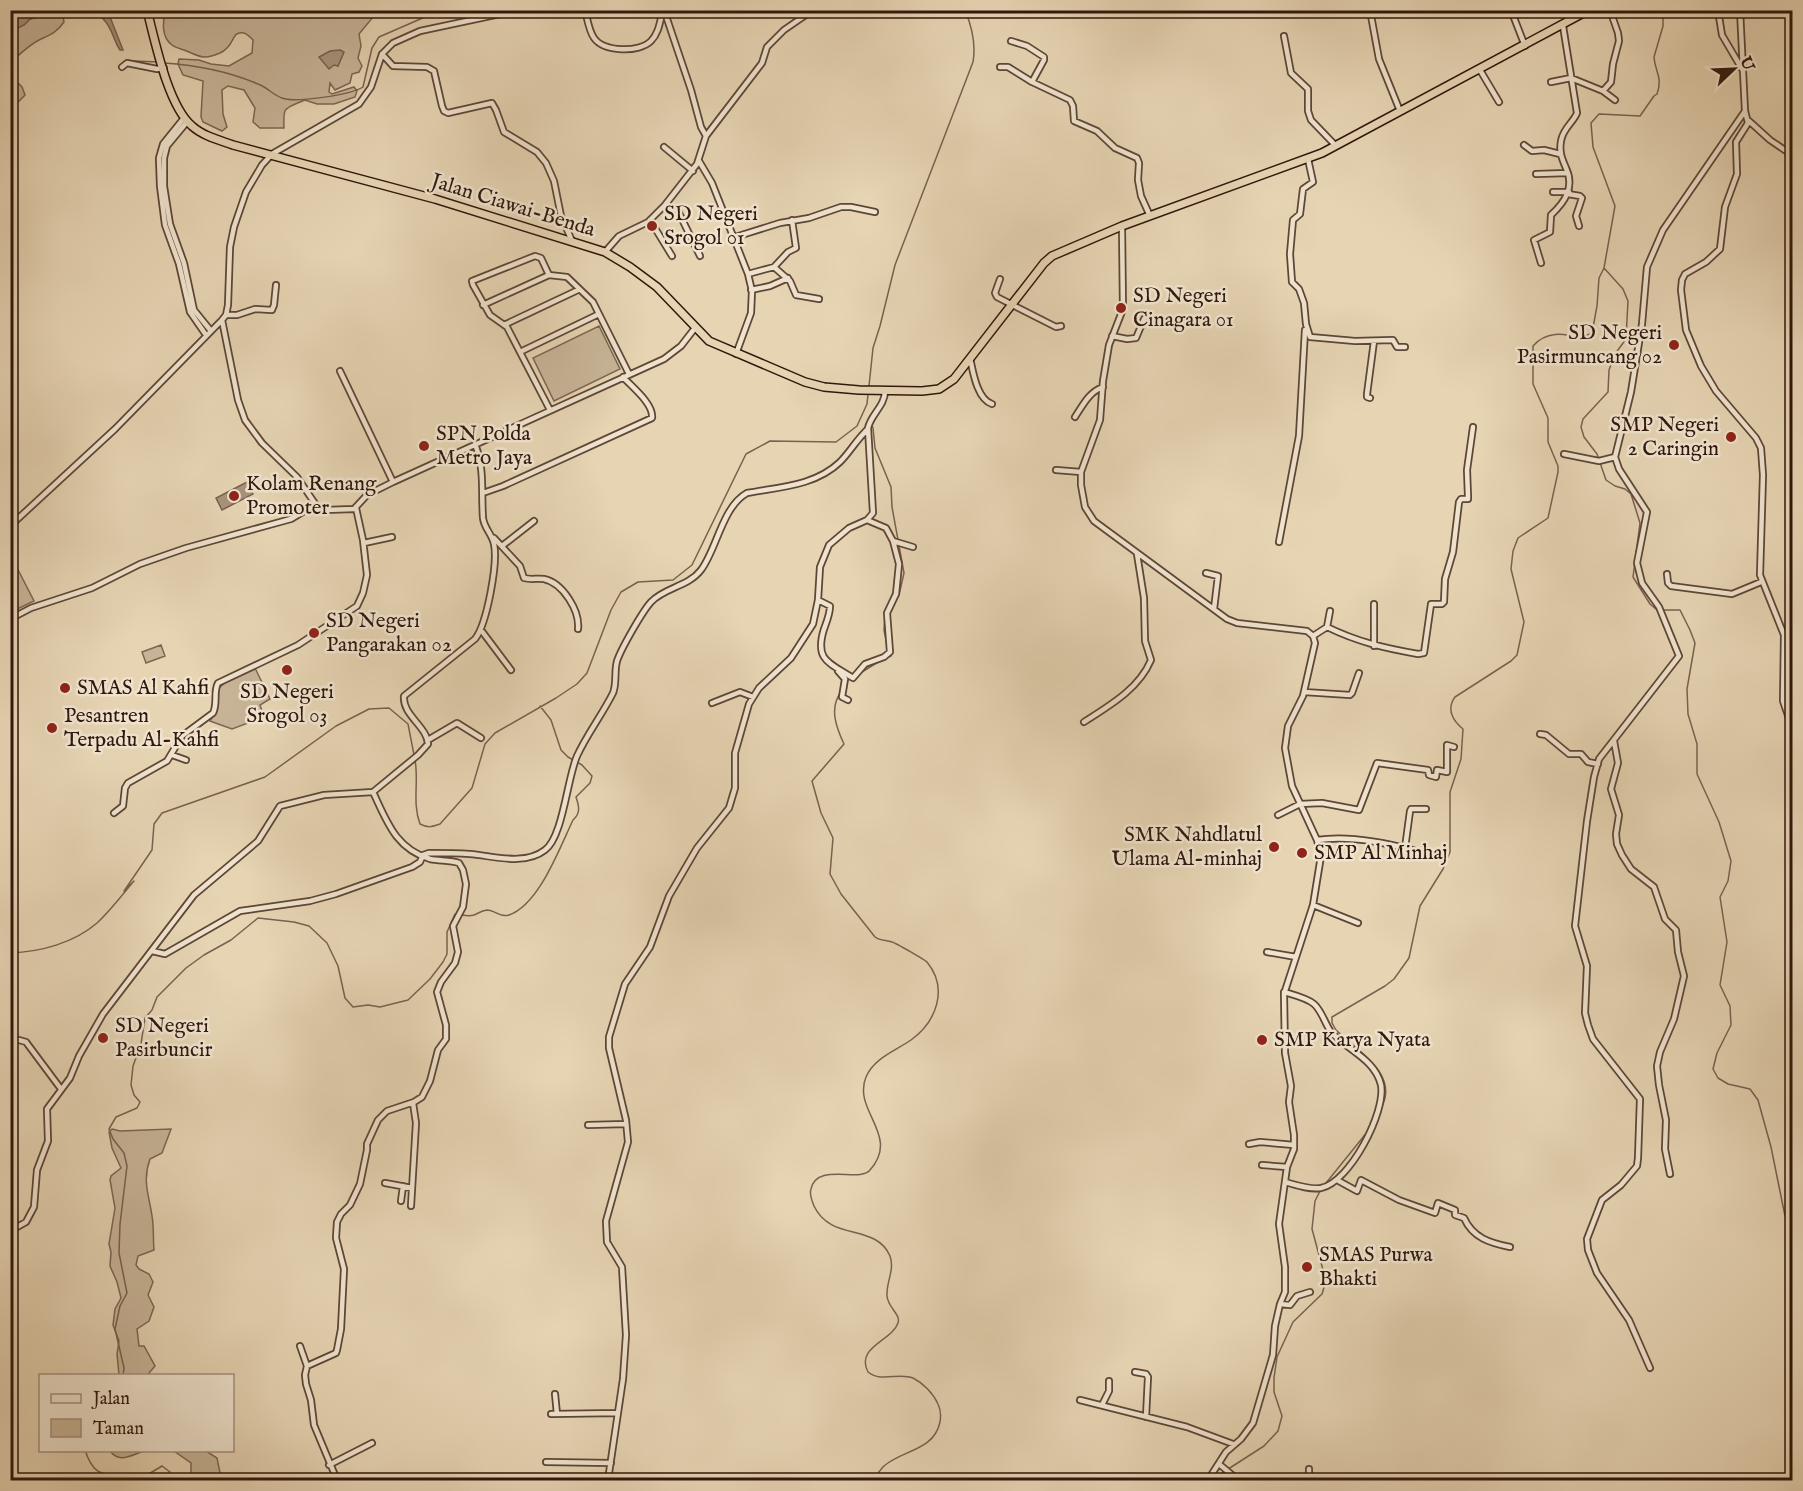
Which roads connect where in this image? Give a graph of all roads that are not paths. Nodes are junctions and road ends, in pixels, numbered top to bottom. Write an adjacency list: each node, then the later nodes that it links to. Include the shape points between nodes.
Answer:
1 (147, 10): 19 (highway)
2 (519, 10): 16 (street, via 410,34)
3 (585, 10): 4 (street, via 594,38 609,47 634,49 650,42)
4 (663, 10): 32 (street)
5 (813, 10): 32 (street, via 767,47 762,63)
6 (1370, 10): 28 (street, via 1379,59)
7 (1511, 10): 15 (street)
8 (1589, 10): 12 (highway, Jalan Ciawai-Benda)
9 (1610, 10): 25 (street, via 1619,41 1611,82)
10 (1718, 10): 21 (street, via 1722,35)
11 (1740, 10): 21 (street)
12 (1563, 26): 15 (highway, Jalan Ciawai-Benda); 22 (street)
13 (1284, 36): 34 (street, via 1291,73 1308,89 1309,116)
14 (1011, 41): 23 (street, via 1044,57)
15 (1525, 46): 20 (highway, Jalan Ciawai-Benda)
16 (382, 54): 37 (street, via 371,87 359,104); 54 (street, via 393,66 427,67 434,71 442,106 448,113 492,103 504,132 537,152 546,163)
17 (1000, 66): 23 (street)
18 (122, 67): 19 (street, via 127,63)
19 (164, 67): 30 (highway, via 176,104)
20 (1480, 70): 27 (street); 28 (highway, Jalan Ciawai-Benda)
21 (1744, 72): 29 (street)
22 (1571, 78): 24 (street); 25 (street); 36 (street, via 1577,112 1564,130)
23 (1032, 82): 48 (street, via 1070,100 1076,123 1097,131 1115,148 1137,158 1139,188)
24 (1551, 82)
25 (1603, 90): 26 (street)
26 (1615, 100)
27 (1499, 102)
28 (1400, 111): 34 (highway, Jalan Ciawai-Benda)
29 (1745, 111): 31 (street); 97 (street, via 1663,230 1647,267 1642,324)
30 (186, 120): 37 (highway, Jalan Ciawai-Benda, via 213,138); 77 (street, via 167,146 164,186 170,224 194,310)
31 (1749, 121): 38 (street); 117 (street, via 1736,142 1737,174 1725,207 1720,249 1685,274 1681,286 1686,330 1701,366 1716,392 1761,448)
32 (706, 136): 40 (street)
33 (1524, 145): 36 (street, via 1532,150)
34 (1336, 146): 39 (highway, Jalan Ciawai-Benda)
35 (664, 147): 41 (street)
36 (1560, 153): 42 (street)
37 (272, 154): 54 (highway, Jalan Ciawai-Benda); 71 (street, via 246,192 234,227)
38 (1792, 155)
39 (1308, 159): 48 (highway, Jalan Ciawai-Benda); 74 (street, via 1312,182 1304,189 1300,214 1293,220 1290,254 1292,282 1304,303)
40 (699, 161): 41 (street); 53 (street, via 708,174)
41 (693, 171): 46 (street)
42 (1568, 173): 43 (street); 45 (street)
43 (1536, 174)
44 (1553, 192): 45 (street)
45 (1568, 193): 52 (street, via 1582,198 1576,216); 58 (street, via 1551,214 1550,232 1534,240)
46 (665, 205): 49 (street); 57 (street, via 678,211)
47 (875, 212): 50 (street, via 841,207)
48 (1150, 216): 51 (highway, Jalan Ciawai-Benda)
49 (650, 220): 55 (street, via 619,236); 56 (street)
50 (792, 220): 53 (street); 59 (street, via 797,247)
51 (1122, 226): 68 (highway, Jalan Ciawai-Benda, via 1052,256); 78 (street, via 1124,301)
52 (1579, 226)
53 (732, 238): 60 (street)
54 (572, 241): 55 (highway, Jalan Ciawai-Benda)
55 (605, 252): 76 (highway, Jalan Ciawai-Benda, via 657,287)
56 (672, 256)
57 (700, 256)
58 (1541, 263)
59 (774, 267): 60 (street); 62 (street)
60 (748, 274): 66 (street)
61 (549, 275): 65 (street, via 567,277); 69 (street); 69 (street, via 541,258 535,256 472,281)
62 (788, 278): 66 (street); 67 (street, via 796,295)
63 (1000, 279): 68 (street, via 995,294)
64 (276, 285): 71 (street, via 272,310 255,309)
65 (578, 290): 70 (street, via 590,299); 73 (street)
66 (751, 290): 82 (street, via 751,313)
67 (819, 299)
68 (1012, 304): 75 (street); 83 (highway, Jalan Ciawai-Benda)
69 (483, 305): 73 (street, via 495,320)
70 (599, 314): 81 (street); 85 (street)
71 (224, 317): 77 (street); 102 (street, via 245,420 297,477)
72 (1144, 319): 78 (street, via 1136,338)
73 (504, 324): 81 (street)
74 (1306, 324): 79 (street, via 1312,338); 110 (street, via 1299,436)
75 (1061, 326)
76 (695, 328): 82 (highway, Jalan Ciawai-Benda, via 709,341); 85 (street, via 671,355)
77 (208, 333): 106 (street, via 115,429)
78 (1112, 336): 87 (street)
79 (1374, 341): 80 (street, via 1393,340 1397,347); 89 (street, via 1367,394)
80 (1405, 346)
81 (520, 352): 91 (street)
82 (736, 354): 88 (highway, Jalan Ciawai-Benda, via 824,387)
83 (970, 358): 88 (highway, Jalan Ciawai-Benda, via 954,379 939,389); 90 (street, via 978,387)
84 (340, 372): 100 (street)
85 (629, 374): 86 (street)
86 (623, 376): 91 (street); 101 (street, via 649,406 652,418)
87 (1102, 387): 92 (street, via 1094,390); 99 (street, via 1100,420)
88 (884, 391): 94 (street, via 884,402)
89 (1370, 398)
90 (992, 404)
91 (550, 410): 95 (street)
92 (1075, 417)
93 (1473, 427): 127 (street, via 1468,496 1458,502 1444,602 1431,604 1424,652)
94 (868, 428): 104 (street, via 874,508); 153 (street, via 839,462 820,476 741,496 702,568 691,580 650,603 620,655 614,691 577,756 558,830 548,848 516,859)
95 (475, 444): 100 (street); 101 (street, via 481,461)
96 (1564, 454): 97 (street, via 1599,461)
97 (1615, 457): 140 (street, via 1647,512 1636,563 1679,656)
98 (1056, 470): 99 (street)
99 (1081, 472): 114 (street, via 1082,495 1089,516)
100 (393, 482): 103 (street, via 368,495)
101 (483, 493): 107 (street, via 484,522)
102 (314, 505): 103 (street, via 325,510); 122 (street, via 291,519 146,562 92,588)
103 (356, 508): 111 (street)
104 (867, 520): 109 (street, via 886,528); 118 (street, via 837,536 824,552 819,567)
105 (534, 521): 112 (street)
106 (10, 526)
107 (490, 533): 112 (street); 125 (street, via 495,548 494,572)
108 (392, 537): 111 (street)
109 (895, 541): 113 (street); 128 (street, via 899,564 896,594 887,613 890,652 865,664 853,678)
110 (1279, 542)
111 (364, 543): 142 (street, via 367,575 357,606 298,645 218,682 215,710 182,736)
112 (502, 546): 124 (street, via 520,566 524,578 551,582 570,599)
113 (913, 546)
114 (1137, 554): 120 (street); 135 (street, via 1145,641 1151,660 1140,680)
115 (1206, 573): 120 (street, via 1218,576)
116 (1667, 574): 117 (street, via 1671,586 1724,594 1737,593)
117 (1761, 582): 136 (street, via 1784,635 1783,701)
118 (818, 600): 128 (street, via 831,608 822,636 822,655); 132 (street, via 813,624 800,646)
119 (1374, 604): 127 (street)
120 (1214, 609): 126 (street, via 1237,623 1307,631)
121 (1330, 611): 123 (street)
122 (10, 619)
123 (1327, 627): 126 (street); 127 (street)
124 (578, 629)
125 (481, 630): 129 (street); 139 (street, via 404,696 406,708)
126 (1313, 636): 131 (street, via 1315,643)
127 (1374, 645)
128 (836, 669): 133 (street, via 845,679 842,697)
129 (511, 670)
130 (1359, 673): 131 (street, via 1351,694)
131 (1304, 692): 146 (street, via 1288,726 1285,748 1290,779)
132 (753, 697): 134 (street, via 740,692); 163 (street, via 745,712 735,753 735,788 729,808 680,876 650,947 622,991 609,1042)
133 (848, 700)
134 (712, 703)
135 (1084, 722)
136 (1792, 727)
137 (1540, 734): 144 (street, via 1569,754 1581,754 1588,762)
138 (481, 738): 139 (street, via 457,723)
139 (428, 740): 145 (street, via 418,755)
140 (1614, 741): 144 (street); 169 (street, via 1618,759 1611,789 1618,814 1617,844 1631,869 1654,887 1665,919 1676,931 1684,976 1657,1066)
141 (1454, 747): 146 (street, via 1448,746 1447,772 1437,770 1436,777 1429,776 1428,770 1377,762 1359,810 1322,803)
142 (172, 755): 143 (street); 148 (street, via 128,783 123,806)
143 (186, 760)
144 (1598, 764): 183 (street, via 1575,926 1587,966 1585,1013 1593,1039 1640,1099 1640,1111 1637,1166 1602,1200 1587,1239 1597,1273 1629,1320)
145 (373, 792): 153 (street, via 394,836); 156 (street, via 324,795 278,807 258,841 198,890)
146 (1300, 804): 149 (street); 150 (street)
147 (1426, 809): 151 (street, via 1411,809)
148 (114, 813)
149 (1278, 815)
150 (1317, 840): 151 (street, via 1347,838); 154 (street, via 1321,863)
151 (1405, 848): 152 (street)
152 (1413, 850)
153 (423, 855): 156 (street, via 412,867 336,894 240,911 165,954); 162 (street, via 459,863 466,884 463,907 453,926 459,948 457,956 437,992 446,1039 438,1050 425,1092)
154 (1313, 905): 155 (street); 158 (street)
155 (1358, 924)
156 (152, 951): 161 (street, via 103,1014)
157 (1267, 952): 158 (street)
158 (1296, 957): 159 (street)
159 (1284, 992): 166 (street); 170 (street, via 1314,1004 1333,1034 1367,1061 1380,1082 1371,1134)
160 (10, 1042): 161 (street, via 26,1042)
161 (61, 1089): 177 (street, via 47,1109 48,1142 37,1170 33,1210 24,1225)
162 (413, 1103): 174 (street, via 416,1123); 182 (street, via 384,1113 369,1137 360,1184 336,1227 344,1269 337,1350)
163 (627, 1124): 164 (street); 189 (street, via 628,1142 606,1228 607,1242 622,1267 626,1335)
164 (588, 1125)
165 (1250, 1144): 166 (street)
166 (1294, 1145): 168 (street)
167 (1262, 1165): 168 (street)
168 (1287, 1167): 171 (street)
169 (1670, 1174)
170 (1337, 1180): 171 (street, via 1316,1188); 178 (street, via 1357,1191 1361,1180 1399,1200 1435,1212 1438,1203 1455,1210 1455,1215 1464,1218 1485,1241)
171 (1285, 1182): 180 (street, via 1279,1224 1285,1292)
172 (385, 1183): 173 (street)
173 (403, 1186): 174 (street); 175 (street)
174 (412, 1188): 176 (street)
175 (401, 1201)
176 (411, 1206)
177 (10, 1231)
178 (1510, 1247)
179 (1310, 1292): 180 (street, via 1298,1296 1290,1305)
180 (1280, 1304): 192 (street, via 1273,1355 1252,1423)
181 (300, 1346): 182 (street)
182 (307, 1366): 196 (street, via 306,1384 314,1425)
183 (1650, 1368)
184 (1135, 1372): 190 (street, via 1148,1377)
185 (1109, 1381): 188 (street)
186 (555, 1394): 189 (street, via 554,1414)
187 (1080, 1400): 188 (street)
188 (1102, 1406): 190 (street)
189 (618, 1413): 194 (street)
190 (1146, 1417): 192 (street)
191 (372, 1443): 196 (street)
192 (1233, 1444): 195 (street)
193 (546, 1462): 194 (street)
194 (611, 1463): 199 (street)
195 (1219, 1464): 200 (street); 201 (street, via 1237,1479)
196 (329, 1465): 198 (street)
197 (1309, 1469): 203 (street)
198 (337, 1480)
199 (608, 1480)
200 (1208, 1480)
201 (1245, 1480): 202 (street)
202 (1253, 1480)
203 (1309, 1480)

